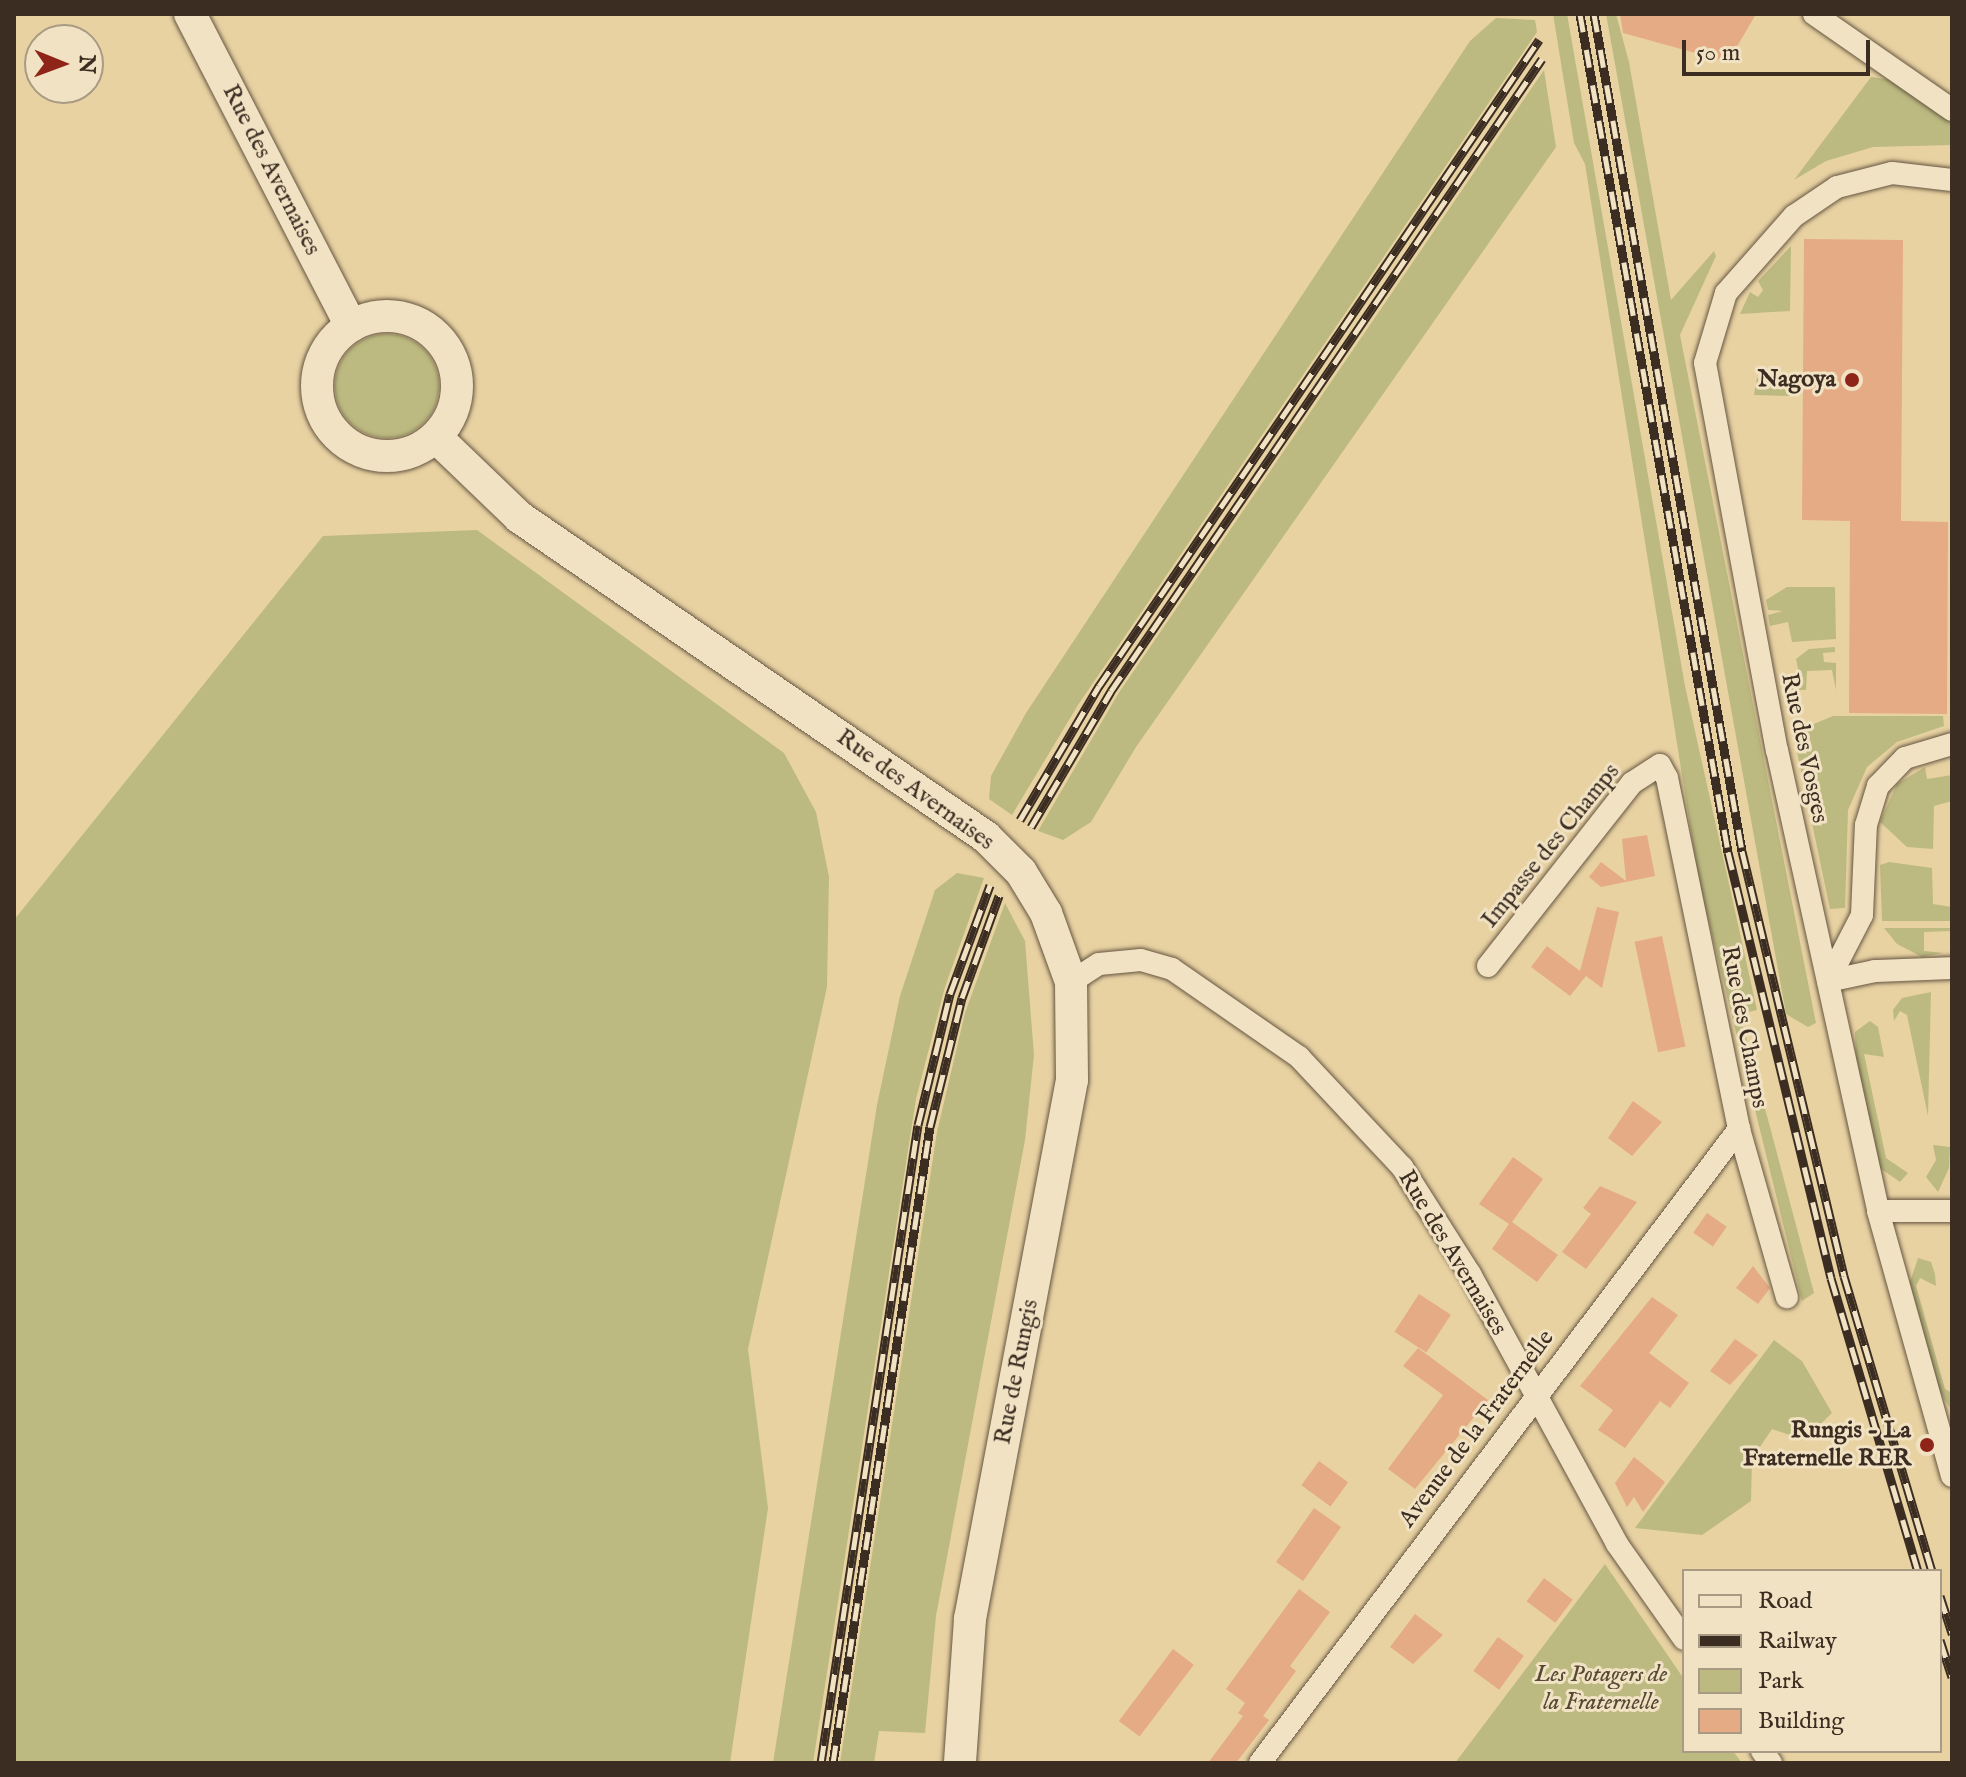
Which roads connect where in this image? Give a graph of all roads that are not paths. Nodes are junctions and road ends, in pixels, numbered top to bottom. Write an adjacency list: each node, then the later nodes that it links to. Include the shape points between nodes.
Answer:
1 (190, 14): 5 (main road, Rue des Avernaises)
2 (1814, 14): 3 (street)
3 (1952, 110)
4 (1952, 180): 11 (street, Rue des Vosges, via 1892,173 1837,187 1794,216 1726,293 1705,363 1774,736)
5 (351, 326): 6 (main road, via 400,317 443,343 457,391 451,416); 6 (main road, via 334,340 317,381 327,423 348,444 370,454 393,456)
6 (436, 437): 12 (main road, Rue des Avernaises, via 519,517 986,837 1021,872 1046,913)
7 (1952, 744): 11 (street, via 1905,758 1878,786 1866,825 1862,915)
8 (1660, 765): 9 (street, Impasse des Champs, via 1632,783); 13 (street, Rue des Champs)
9 (1488, 966)
10 (1952, 968): 11 (street, via 1875,971)
11 (1828, 981): 14 (street, Rue des Vosges)
12 (1071, 982): 17 (street, Rue des Avernaises, via 1099,964 1141,960 1172,969 1299,1057 1402,1167 1470,1274); 21 (main road, Rue de Rungis, via 1072,1080 970,1619)
13 (1739, 1129): 16 (street, Rue des Champs); 17 (street, Avenue de la Fraternelle)
14 (1878, 1211): 15 (street); 18 (street, Rue des Vosges)
15 (1952, 1211)
16 (1787, 1297)
17 (1534, 1396): 20 (street, Rue des Avernaises, via 1617,1544); 22 (street, Avenue de la Fraternelle)
18 (1948, 1447): 19 (street, Rue des Vosges)
19 (1952, 1476)
20 (1682, 1636)
21 (960, 1763)
22 (1260, 1763)

